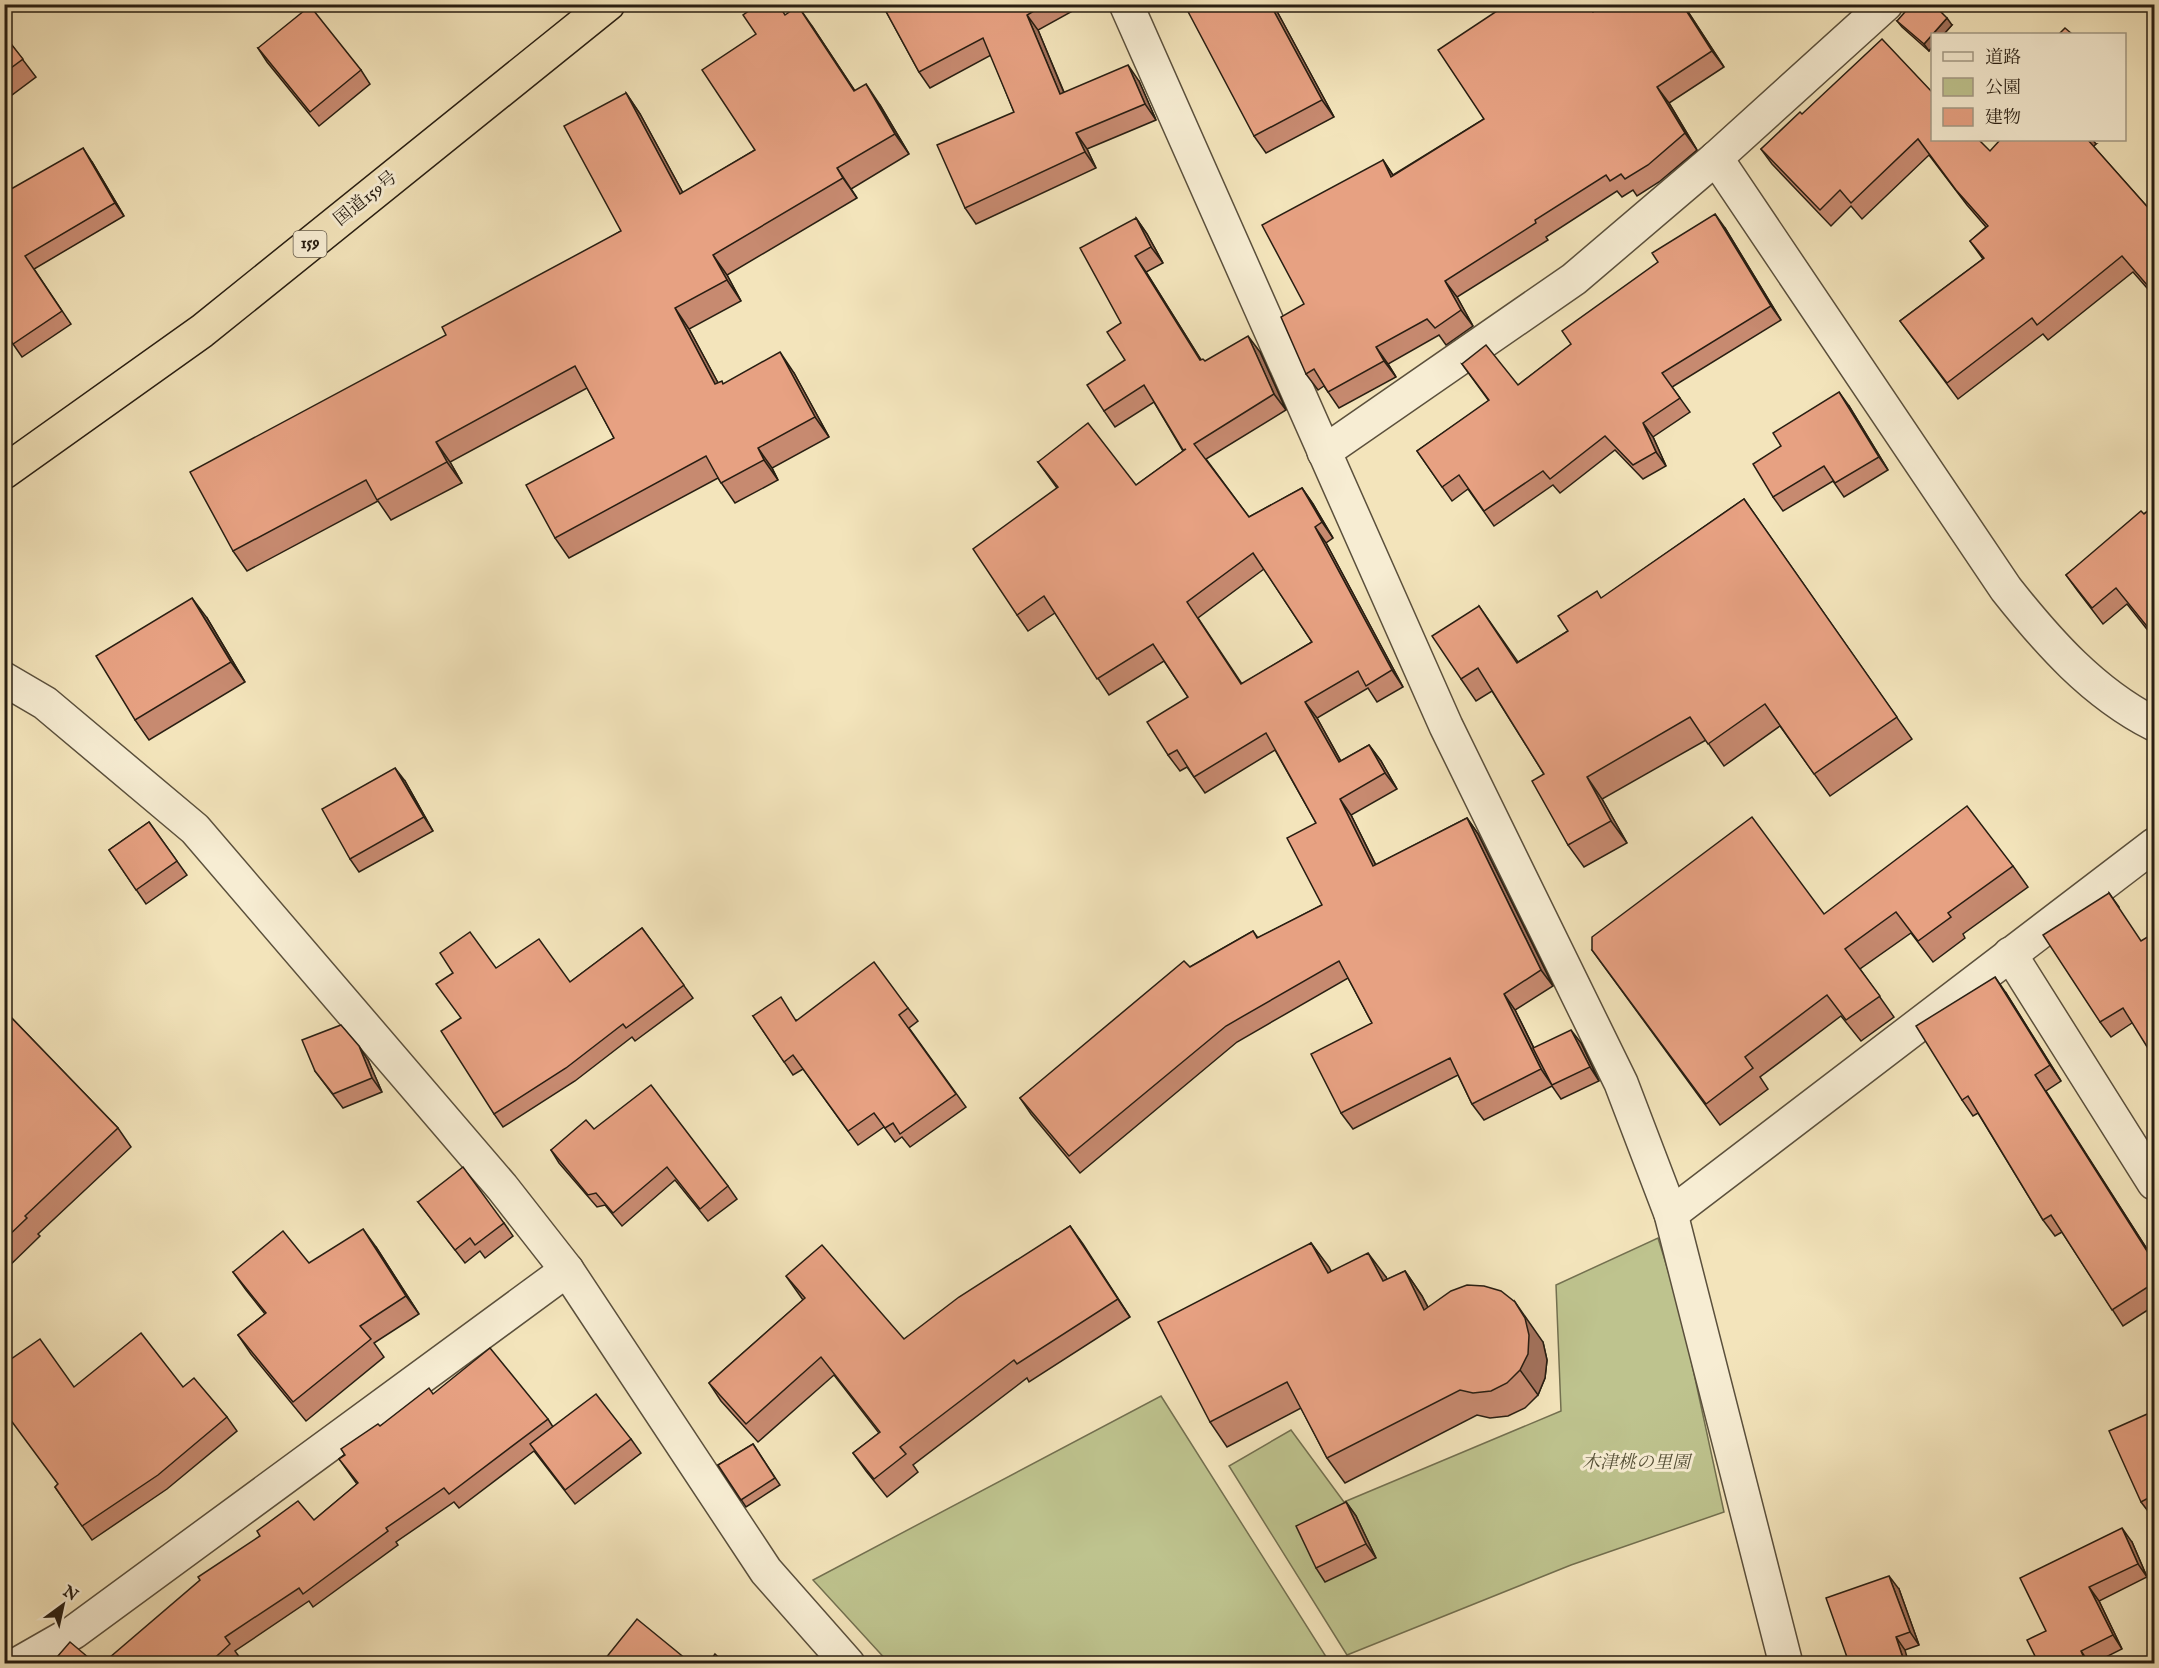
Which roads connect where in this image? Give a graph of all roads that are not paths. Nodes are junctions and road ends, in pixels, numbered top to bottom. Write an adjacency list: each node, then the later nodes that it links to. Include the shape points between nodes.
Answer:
1 (608, 4): 6 (highway, 国道159号 / 159, via 202,331)
2 (1126, 4): 5 (street)
3 (1886, 4): 4 (street)
4 (1716, 158): 5 (street, via 1574,279); 8 (street, via 2012,597 2043,637 2087,679)
5 (1324, 452): 12 (street, via 1446,726 1621,1083)
6 (4, 472)
7 (4, 679): 13 (street, via 45,703 195,829 502,1187)
8 (2154, 724)
9 (2154, 845): 10 (street)
10 (2010, 954): 11 (street); 12 (street)
11 (2154, 1183)
12 (1671, 1214): 16 (street)
13 (567, 1270): 14 (street, via 74,1632); 15 (street, via 766,1571)
14 (18, 1664)
15 (848, 1664)
16 (1786, 1664)

